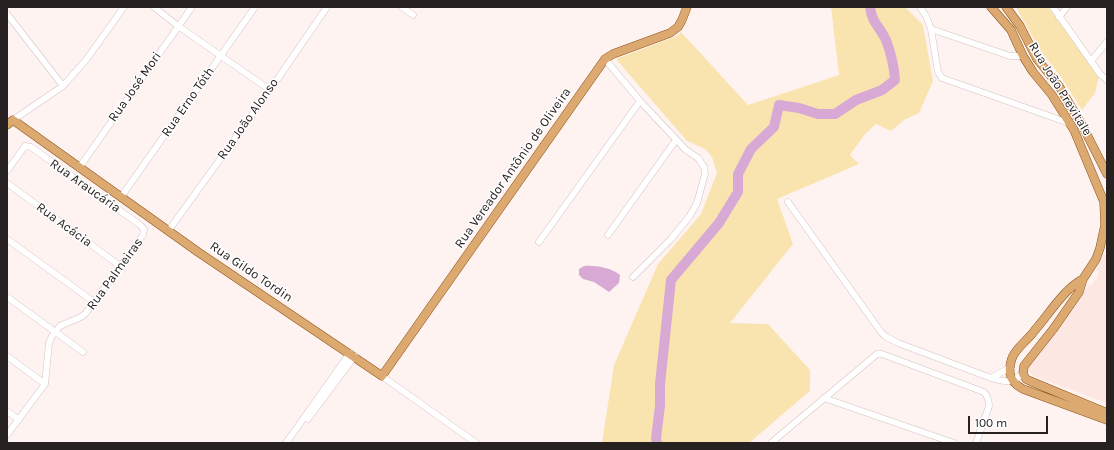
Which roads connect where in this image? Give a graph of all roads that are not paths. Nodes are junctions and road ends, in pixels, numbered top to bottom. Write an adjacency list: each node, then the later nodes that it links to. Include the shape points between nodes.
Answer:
1 (124, 7): 24 (street, via 86,60)
2 (154, 7): 16 (street)
3 (192, 7): 16 (street, Rua José Mori)
4 (255, 7): 19 (street, Rua Erno Tóth)
5 (326, 7): 25 (street, Rua João Alonso)
6 (402, 7): 14 (street)
7 (687, 7): 21 (main road, Rua Vereador Antônio de Oliveira, via 678,27 670,33)
8 (920, 7): 17 (street)
9 (991, 7): 20 (main road, Rua João Previtale, via 1011,30)
10 (1006, 7): 32 (main road, Rua João Previtale, via 1020,26 1037,59 1059,86)
11 (1053, 7): 15 (street)
12 (1067, 7): 15 (street)
13 (7, 14): 24 (street)
14 (413, 15)
15 (1059, 17): 22 (street)
16 (178, 26): 19 (street); 30 (street, Rua José Mori)
17 (932, 29): 20 (street, via 1010,56); 28 (street, via 938,72 945,80)
18 (1107, 42): 22 (street)
19 (221, 55): 25 (street); 35 (street, Rua Erno Tóth)
20 (1023, 56): 28 (main road, Rua João Previtale)
21 (605, 59): 26 (street); 54 (main road, Rua Vereador Antônio de Oliveira)
22 (1091, 61): 23 (street)
23 (1107, 80)
24 (63, 86): 27 (street)
25 (270, 90): 38 (street, Rua João Alonso)
26 (640, 101): 29 (street); 41 (street)
27 (10, 122): 30 (main road, Rua Gildo Tordin)
28 (1069, 123): 34 (main road, Rua João Previtale)
29 (676, 140): 39 (street); 44 (street, via 698,158 704,167 697,203 690,217 671,239)
30 (79, 168): 35 (main road, Rua Gildo Tordin)
31 (7, 171): 37 (street, Rua Araucária, via 25,146 31,147)
32 (1107, 174)
33 (7, 183): 43 (street, Rua Acácia)
34 (1104, 192): 42 (main road, Rua João Previtale)
35 (121, 197): 38 (main road, Rua Gildo Tordin)
36 (788, 202): 55 (street, via 885,336)
37 (140, 225): 43 (street, Rua Palmeiras, via 144,229 143,235)
38 (169, 230): 50 (main road, Rua Gildo Tordin)
39 (608, 235)
40 (7, 239): 47 (street)
41 (539, 242)
42 (1104, 250): 45 (main road, Rua João Previtale)
43 (120, 266): 47 (street, Rua Palmeiras)
44 (633, 277)
45 (1083, 279): 52 (main road, Rua João Previtale, via 1076,282 1017,349); 53 (main road, Rua João Previtale, via 1079,292 1024,366)
46 (7, 297): 48 (street)
47 (94, 302): 48 (street, Rua Palmeiras, via 81,317 60,326)
48 (54, 332): 49 (street); 57 (street, via 49,343)
49 (83, 352)
50 (352, 354): 54 (main road, Rua Gildo Tordin); 65 (street); 66 (street)
51 (7, 356): 57 (street)
52 (1010, 367): 55 (street); 56 (main road)
53 (1023, 374): 56 (street, Rua João Previtale); 60 (main road, via 1030,381)
54 (382, 376): 67 (street, Rua Gildo Tordin)
55 (991, 378): 56 (street)
56 (1013, 382): 62 (main road, via 1023,389)
57 (45, 384): 61 (street)
58 (824, 398): 64 (street); 68 (street); 69 (street, via 872,356 882,354 980,390 987,395 988,406)
59 (7, 411): 61 (street)
60 (1107, 413)
61 (19, 420): 63 (street)
62 (1107, 420)
63 (7, 435)
64 (775, 442)
65 (286, 443)
66 (290, 443)
67 (476, 443)
68 (954, 443)
69 (976, 443)

